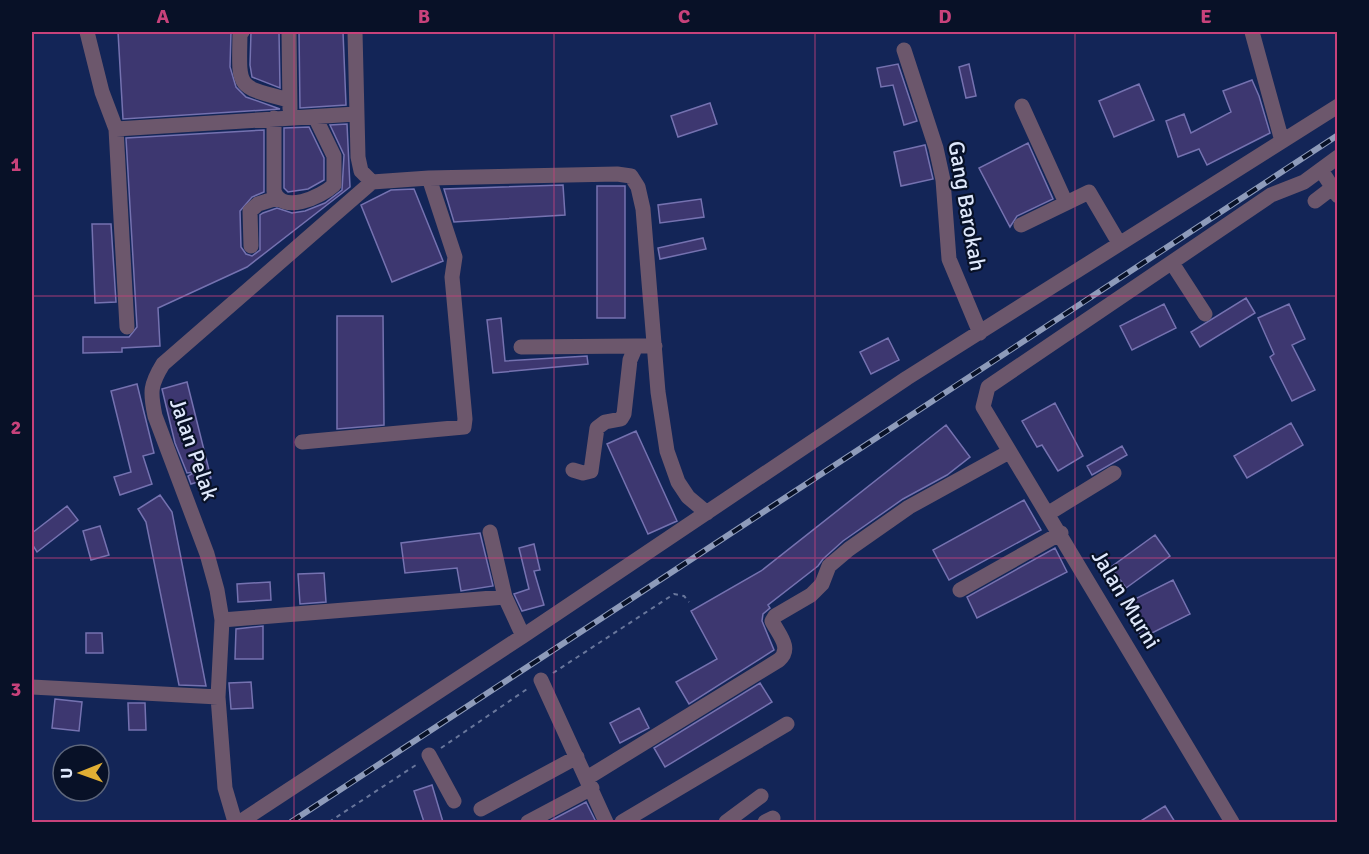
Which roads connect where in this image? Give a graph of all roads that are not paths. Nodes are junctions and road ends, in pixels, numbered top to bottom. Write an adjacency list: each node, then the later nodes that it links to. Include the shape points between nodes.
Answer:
1 (87, 32): 14 (street)
2 (242, 32): 7 (street, via 239,77 243,84 250,90)
3 (289, 32): 7 (street)
4 (355, 32): 10 (street)
5 (1252, 32): 15 (street)
6 (904, 50): 29 (street, Gang Barokah, via 943,180 949,259)
7 (289, 100): 13 (street)
8 (1022, 106): 22 (street)
9 (1338, 106): 15 (street)
10 (356, 114): 11 (street); 18 (street, via 361,171)
11 (315, 117): 13 (street); 20 (street, via 334,156 334,185 296,203 285,204)
12 (274, 118): 13 (street); 14 (street); 20 (street)
13 (291, 118)
14 (116, 129): 28 (street)
15 (1282, 141): 24 (street)
16 (1338, 157): 19 (street)
17 (429, 178): 18 (street); 31 (street, via 632,176 643,209); 33 (street, via 455,257 452,277 464,427)
18 (372, 182): 43 (street, Jalan Pelak, via 163,364 152,381 155,416 207,554)
19 (1329, 182): 21 (street); 26 (street, via 1304,182 1271,195)
20 (276, 198): 25 (street, via 250,211)
21 (1315, 201)
22 (1066, 203): 23 (street); 24 (street, via 1091,193)
23 (1021, 225)
24 (1119, 243): 29 (street)
25 (251, 246)
26 (1177, 271): 27 (street); 34 (street, Jalan Murni, via 988,387 983,407)
27 (1205, 314)
28 (127, 327)
29 (980, 333): 37 (street)
30 (636, 346): 31 (street); 32 (street); 35 (street, via 630,360 624,414 621,419 597,428 591,471)
31 (655, 346): 37 (street, via 667,451 678,483)
32 (521, 347)
33 (302, 442)
34 (1010, 452): 38 (street, Jalan Murni); 51 (street, via 909,507 838,557 811,595 772,621 785,649 779,660)
35 (573, 470)
36 (1114, 473): 38 (street)
37 (706, 513): 44 (street)
38 (1049, 513): 40 (street, Jalan Murni)
39 (490, 532): 42 (street)
40 (1061, 533): 41 (street); 60 (street, Jalan Murni)
41 (960, 590)
42 (505, 597): 43 (street); 44 (street)
43 (222, 620): 47 (street, Jalan Pelak)
44 (523, 636): 55 (street)
45 (541, 680): 49 (street)
46 (32, 687): 47 (street)
47 (218, 697): 55 (street, Jalan Pelak, via 225,788)
48 (787, 724): 58 (street)
49 (577, 757): 51 (street); 54 (street)
50 (432, 760): 53 (street)
51 (589, 783): 56 (street); 57 (street)
52 (761, 796): 59 (street)
53 (454, 801)
54 (481, 809)
55 (237, 822)
56 (528, 822)
57 (606, 822)
58 (622, 822)
59 (726, 822)
60 (1232, 822)

